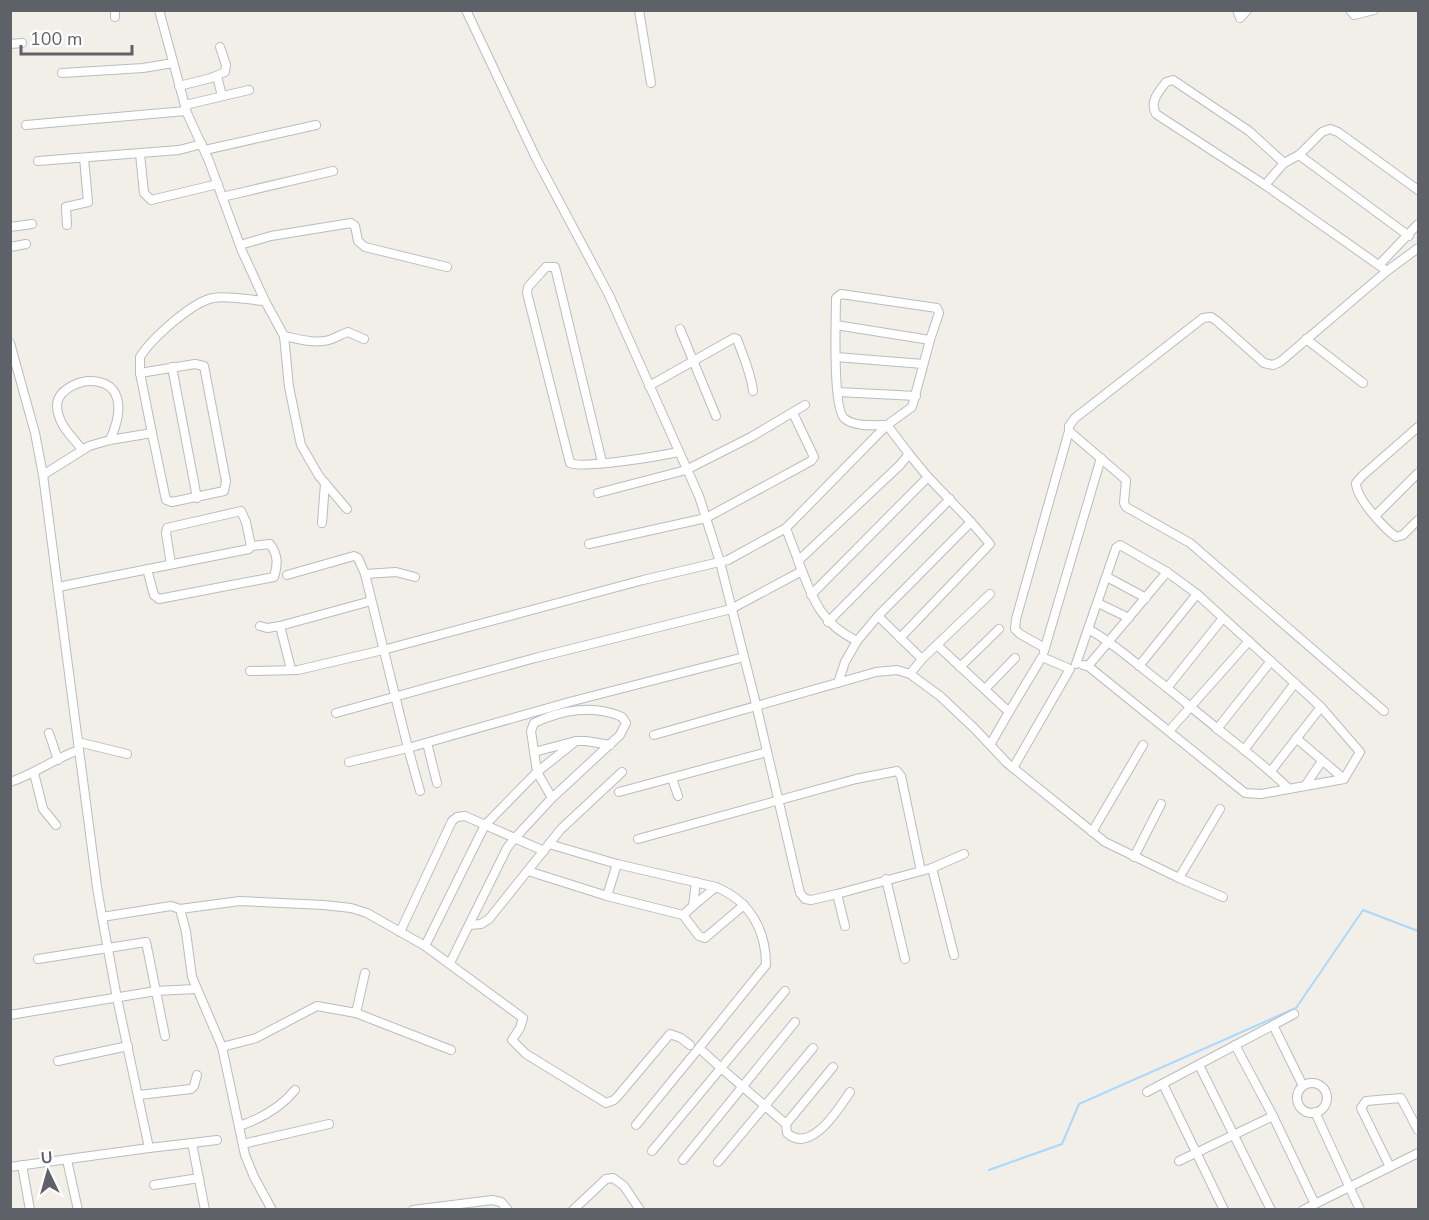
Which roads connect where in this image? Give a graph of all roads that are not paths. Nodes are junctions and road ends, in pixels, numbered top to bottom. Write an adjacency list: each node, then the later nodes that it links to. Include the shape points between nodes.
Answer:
1 (159, 10): 11 (street)
2 (466, 10): 57 (street, via 512,110 609,296)
3 (639, 10): 14 (street)
4 (1237, 10): 5 (street, via 1240,18)
5 (1247, 10)
6 (1350, 10): 7 (street, via 1354,15)
7 (1374, 10)
8 (22, 43): 9 (street)
9 (10, 44)
10 (220, 47): 13 (street, via 226,69)
11 (173, 63): 12 (street); 15 (street)
12 (62, 73)
13 (217, 76): 15 (street); 17 (street)
14 (651, 83)
15 (179, 86): 18 (street)
16 (249, 90): 17 (street)
17 (222, 96): 18 (street)
18 (185, 108): 19 (street); 21 (street)
19 (26, 125)
20 (316, 125): 21 (street)
21 (203, 147): 22 (street); 28 (street)
22 (140, 154): 24 (street); 28 (street, via 144,193 151,200)
23 (1299, 155): 26 (street); 30 (street, via 1330,129); 36 (street)
24 (84, 158): 25 (street); 34 (street, via 88,202 67,206)
25 (38, 161)
26 (1284, 163): 29 (street); 29 (street, via 1240,124 1173,80 1166,82 1153,101 1156,114)
27 (333, 171): 31 (street)
28 (218, 184): 31 (street)
29 (1265, 185): 42 (street)
30 (1419, 190)
31 (222, 197): 40 (street)
32 (32, 224): 35 (street)
33 (1419, 224): 36 (street)
34 (67, 225)
35 (10, 227)
36 (1409, 236): 42 (street)
37 (26, 244): 38 (street)
38 (10, 247)
39 (1419, 248): 42 (street)
40 (243, 252): 41 (street, via 271,236 351,223 365,247); 43 (street)
41 (447, 267)
42 (1383, 268): 48 (street)
43 (265, 301): 46 (street); 55 (street, via 213,298 200,304 170,325 143,352)
44 (836, 325): 49 (street); 49 (street, via 836,298 841,294 890,300 937,308 939,313); 51 (street)
45 (680, 329): 52 (street)
46 (284, 336): 47 (street, via 320,341 348,332); 78 (street, via 301,445)
47 (364, 339)
48 (1306, 339): 56 (street); 65 (street, via 1273,365 1264,363 1217,321 1203,318 1075,418)
49 (930, 340): 53 (street)
50 (10, 344): 76 (street)
51 (836, 357): 53 (street); 59 (street)
52 (693, 361): 57 (street); 58 (street, via 728,340 737,339); 63 (street)
53 (923, 364): 60 (street)
54 (172, 367): 55 (street); 80 (street); 80 (street, via 200,364 205,369 226,485 221,493)
55 (140, 373): 67 (street)
56 (1363, 383)
57 (649, 386): 70 (street)
58 (753, 391)
59 (838, 392): 60 (street); 64 (street, via 845,419)
60 (916, 396): 64 (street, via 908,411)
61 (805, 405): 62 (street)
62 (793, 413): 74 (street); 84 (street, via 812,450 811,461)
63 (716, 416)
64 (887, 425): 71 (street); 88 (street)
65 (1069, 431): 72 (street); 123 (street, via 1016,619 1015,629)
66 (1417, 431): 83 (street, via 1356,483 1356,491)
67 (152, 433): 68 (street); 80 (street, via 166,500)
68 (110, 440): 69 (street); 69 (street, via 118,422 116,396 101,381 85,381 62,392 57,402 61,422)
69 (82, 449): 76 (street)
70 (678, 453): 73 (street); 74 (street)
71 (909, 454): 77 (street); 91 (street)
72 (1101, 458): 123 (street); 143 (street, via 1126,480 1126,507 1190,543)
73 (602, 462): 73 (street, via 555,267 549,266 528,287 527,293 569,461 576,465)
74 (686, 470): 79 (street); 84 (street)
75 (1419, 473): 83 (street)
76 (43, 475): 101 (street)
77 (928, 477): 81 (street); 104 (street)
78 (325, 483): 82 (street); 87 (street)
79 (598, 493)
80 (197, 498)
81 (950, 499): 86 (street); 112 (street)
82 (347, 509)
83 (1375, 516): 85 (street, via 1396,537)
84 (706, 518): 89 (street); 92 (street)
85 (1419, 520)
86 (971, 522): 109 (street); 117 (street, via 990,545)
87 (322, 523)
88 (786, 528): 91 (street); 92 (street)
89 (590, 544)
90 (251, 546): 93 (street); 93 (street, via 241,511 167,528); 94 (street, via 270,544 278,560 274,577 159,599 154,595)
91 (798, 561): 95 (street)
92 (720, 562): 108 (street); 122 (street)
93 (171, 564): 94 (street)
94 (147, 569): 101 (street)
95 (802, 571): 104 (street); 108 (street)
96 (1167, 572): 99 (street, via 1120,545); 103 (street); 105 (street)
97 (365, 574): 98 (street, via 354,556); 100 (street, via 396,572); 106 (street)
98 (286, 575)
99 (1107, 576): 105 (street); 107 (street)
100 (415, 577)
101 (58, 587): 156 (street)
102 (990, 594): 121 (street)
103 (1197, 594): 111 (street); 129 (street)
104 (811, 595): 112 (street)
105 (1146, 598): 110 (street)
106 (371, 602): 114 (street); 122 (street)
107 (1098, 603): 110 (street); 116 (street)
108 (731, 609): 124 (street); 139 (street)
109 (878, 616): 117 (street); 118 (street)
110 (1129, 618): 119 (street)
111 (1222, 618): 120 (street); 137 (street)
112 (828, 622): 118 (street)
113 (260, 626): 114 (street)
114 (280, 626): 132 (street)
115 (999, 629): 130 (street)
116 (1088, 629): 119 (street); 131 (street)
117 (900, 638): 126 (street)
118 (857, 641): 135 (street)
119 (1110, 641): 128 (street); 129 (street)
120 (1249, 641): 127 (street); 141 (street)
121 (936, 645): 126 (street); 130 (street)
122 (383, 650): 132 (street); 139 (street)
123 (1043, 652): 131 (street); 144 (street)
124 (744, 657): 140 (street); 152 (street)
125 (1015, 658): 138 (street)
126 (922, 659): 134 (street)
127 (1271, 661): 136 (street); 146 (street)
128 (1088, 666): 131 (street); 147 (street)
129 (1139, 666): 137 (street)
130 (960, 667): 138 (street)
131 (1073, 667): 165 (street)
132 (291, 669): 133 (street)
133 (250, 671)
134 (910, 674): 135 (street, via 882,670); 154 (street, via 940,696)
135 (838, 683): 140 (street)
136 (1295, 683): 142 (street); 158 (street)
137 (1167, 688): 141 (street)
138 (985, 689): 144 (street)
139 (395, 696): 145 (street); 157 (street)
140 (756, 704): 149 (street); 160 (street)
141 (1192, 706): 146 (street); 147 (street)
142 (1321, 707): 150 (street); 171 (street, via 1360,750)
143 (1384, 711)
144 (1009, 712): 154 (street)
145 (336, 713)
146 (1217, 729): 158 (street)
147 (1169, 731): 175 (street, via 1245,793)
148 (49, 733): 162 (street)
149 (654, 735)
150 (1296, 738): 163 (street); 166 (street)
151 (576, 741): 153 (street); 159 (street); 167 (street)
152 (427, 743): 157 (street); 173 (street)
153 (610, 745): 159 (street, via 625,727 622,717 573,710 534,723); 179 (street)
154 (990, 745): 165 (street)
155 (1143, 745): 186 (street)
156 (79, 746): 161 (street); 162 (street); 208 (street)
157 (408, 748): 164 (street); 176 (street)
158 (1244, 750): 166 (street)
159 (534, 752): 167 (street)
160 (767, 752): 170 (street); 180 (street)
161 (127, 754)
162 (58, 760): 169 (street)
163 (1322, 761): 171 (street); 174 (street)
164 (349, 762)
165 (1013, 768): 186 (street)
166 (1271, 771): 175 (street)
167 (537, 772): 179 (street); 184 (street)
168 (622, 772): 185 (street)
169 (34, 773): 172 (street); 183 (street, via 43,809)
170 (672, 778): 177 (street); 178 (street)
171 (1344, 780): 174 (street)
172 (10, 782)
173 (437, 783)
174 (1305, 786): 175 (street)
175 (1289, 789)
176 (420, 791)
177 (620, 792)
178 (678, 796)
179 (552, 798): 187 (street)
180 (778, 801): 188 (street); 196 (street, via 897,771); 201 (street, via 801,896 811,900)
181 (1161, 804): 192 (street)
182 (1220, 809): 197 (street)
183 (56, 825)
184 (485, 825): 187 (street); 211 (street, via 465,816 454,818); 212 (street)
185 (561, 829): 189 (street); 190 (street)
186 (1092, 832): 192 (street)
187 (514, 838): 189 (street); 209 (street)
188 (638, 839)
189 (546, 847): 190 (street); 195 (street)
190 (566, 849): 193 (street)
191 (964, 854): 194 (street)
192 (1134, 857): 197 (street)
193 (617, 864): 199 (street); 202 (street)
194 (932, 868): 196 (street); 214 (street)
195 (528, 871): 202 (street); 209 (street, via 489,919)
196 (921, 871): 198 (street)
197 (1179, 878): 203 (street)
198 (886, 879): 201 (street); 216 (street)
199 (696, 882): 200 (street); 205 (street)
200 (716, 887): 204 (street); 205 (street)
201 (837, 894): 210 (street)
202 (608, 896): 207 (street)
203 (1222, 897)
204 (744, 905): 207 (street, via 705,938); 231 (street, via 761,931 766,965)
205 (693, 906): 207 (street)
206 (180, 909): 208 (street, via 171,906); 211 (street, via 240,901 351,908); 219 (street)
207 (683, 915)
208 (102, 916): 213 (street)
209 (470, 925): 217 (street)
210 (844, 926)
211 (400, 932): 212 (street)
212 (425, 946): 217 (street)
213 (107, 948): 215 (street); 220 (street, via 146,942); 222 (street)
214 (954, 955)
215 (38, 959)
216 (904, 959)
217 (450, 963): 231 (street, via 523,1018 512,1040 525,1054 602,1102 614,1100 670,1034)
218 (365, 973): 223 (street)
219 (195, 989): 220 (street); 232 (street)
220 (156, 991): 222 (street); 228 (street)
221 (785, 991): 238 (street)
222 (117, 998): 225 (street); 230 (street)
223 (356, 1013): 232 (street, via 314,1007 256,1038); 234 (street)
224 (1294, 1014): 227 (street)
225 (10, 1015)
226 (795, 1022): 242 (street)
227 (1273, 1025): 229 (street); 241 (street)
228 (165, 1036)
229 (1235, 1045): 236 (street); 249 (street)
230 (128, 1046): 235 (street); 246 (street)
231 (694, 1046): 238 (street); 252 (street)
232 (222, 1047): 253 (street)
233 (813, 1048): 247 (street)
234 (451, 1050)
235 (58, 1061)
236 (1199, 1065): 240 (street); 255 (street)
237 (833, 1067): 250 (street)
238 (721, 1068): 242 (street); 260 (street)
239 (197, 1075): 246 (street, via 191,1089)
240 (1163, 1084): 245 (street); 261 (street)
241 (1303, 1086): 248 (street, via 1298,1104 1305,1111); 248 (street, via 1313,1083 1325,1092 1324,1107)
242 (743, 1088): 247 (street); 264 (street)
243 (295, 1090): 253 (street, via 256,1121)
244 (850, 1092): 250 (street, via 818,1132 794,1138 787,1133)
245 (1147, 1092)
246 (139, 1095): 259 (street)
247 (765, 1106): 250 (street); 266 (street)
248 (1315, 1112): 272 (street)
249 (1273, 1116): 255 (street); 273 (street)
250 (786, 1124)
251 (329, 1125): 258 (street)
252 (636, 1125)
253 (239, 1126): 258 (street)
254 (1419, 1130): 269 (street, via 1401,1098 1363,1104 1361,1108)
255 (1235, 1134): 261 (street); 283 (street)
256 (217, 1140): 257 (street)
257 (192, 1143): 259 (street); 270 (street)
258 (243, 1144): 274 (street)
259 (149, 1148): 263 (street)
260 (652, 1151)
261 (1196, 1153): 265 (street); 282 (street)
262 (1419, 1153): 269 (street)
263 (67, 1160): 267 (street); 276 (street)
264 (683, 1160)
265 (1179, 1161)
266 (718, 1162)
267 (22, 1166): 268 (street); 275 (street)
268 (10, 1167)
269 (1390, 1167): 272 (street)
270 (199, 1178): 271 (street); 277 (street)
271 (154, 1185)
272 (1351, 1188): 273 (street); 285 (street)
273 (1316, 1204): 284 (street)
274 (269, 1208)
275 (30, 1209)
276 (78, 1209)
277 (205, 1209)
278 (413, 1209): 279 (street, via 492,1200)
279 (508, 1209)
280 (573, 1209): 281 (street, via 612,1178 624,1186)
281 (640, 1209)
282 (1224, 1209)
283 (1271, 1209)
284 (1304, 1209)
285 (1360, 1209)

